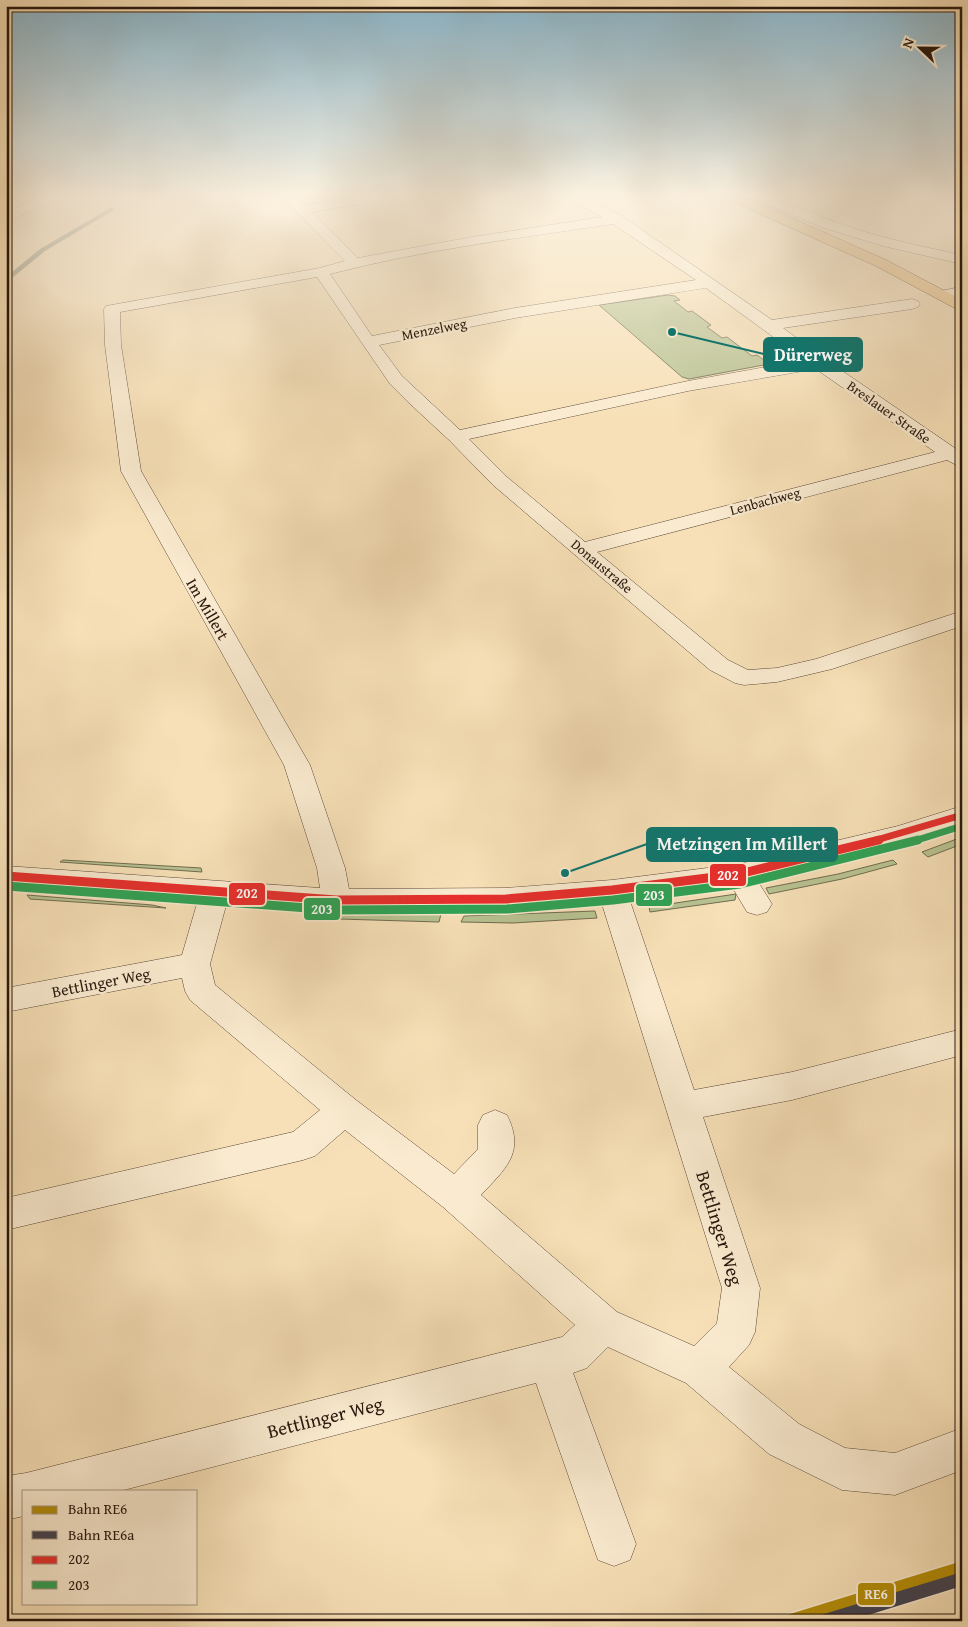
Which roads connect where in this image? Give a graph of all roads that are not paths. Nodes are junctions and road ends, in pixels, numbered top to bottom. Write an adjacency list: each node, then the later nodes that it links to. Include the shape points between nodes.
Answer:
1 (316, 273): 22 (street, Im Millert, via 112,309 113,345 131,471 297,765 331,868)
2 (322, 273): 11 (street, Donaustraße)
3 (694, 273): 5 (street, Breslauer Straße)
4 (900, 273): 7 (main road)
5 (708, 283): 10 (street, Breslauer Straße); 11 (street, Menzelweg, via 515,313)
6 (962, 292): 7 (street)
7 (942, 295): 9 (main road)
8 (912, 304): 10 (street)
9 (962, 307)
10 (769, 325): 12 (street, Breslauer Straße)
11 (368, 342): 13 (street, Donaustraße, via 396,380)
12 (819, 363): 13 (street, via 688,386); 14 (street, Breslauer Straße)
13 (456, 436): 15 (street, Donaustraße, via 500,481)
14 (955, 458): 15 (street, Lenbachweg)
15 (582, 549): 16 (street, Donaustraße, via 719,665 744,678 777,675 824,664)
16 (962, 618)
17 (962, 815): 18 (street, via 902,834)
18 (739, 874): 20 (street); 23 (street)
19 (6, 876): 21 (street)
20 (612, 890): 22 (street, via 506,899); 27 (street, Bettlinger Weg)
21 (215, 892): 22 (street); 24 (street)
22 (336, 900)
23 (757, 904)
24 (195, 964): 25 (street, Bettlinger Weg); 28 (street, via 201,991)
25 (6, 1000)
26 (962, 1042): 27 (street, via 792,1086)
27 (682, 1106): 34 (street, Bettlinger Weg, via 741,1288 735,1332)
28 (344, 1110): 30 (street); 31 (street, via 303,1144)
29 (494, 1125): 30 (street, via 496,1154)
30 (456, 1196): 32 (street)
31 (6, 1214)
32 (603, 1325): 33 (street, Bettlinger Weg, via 573,1354); 34 (street)
33 (548, 1360): 36 (street, Bettlinger Weg); 39 (street)
34 (700, 1370): 35 (street, via 784,1439 842,1469 895,1474)
35 (962, 1449)
36 (40, 1490)
37 (22, 1494): 38 (street)
38 (6, 1498)
39 (614, 1544)

